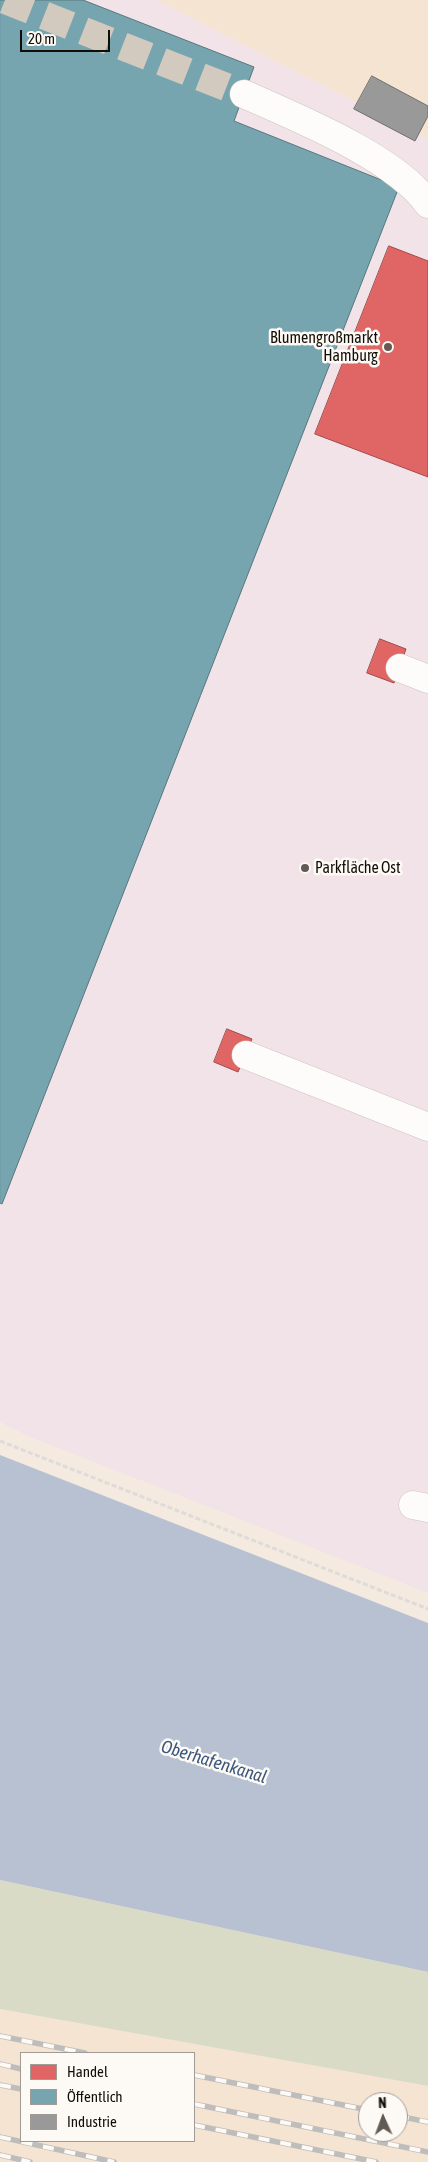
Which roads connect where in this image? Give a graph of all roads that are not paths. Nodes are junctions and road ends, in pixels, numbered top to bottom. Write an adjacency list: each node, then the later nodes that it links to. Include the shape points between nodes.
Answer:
1 (244, 94): 2 (lane, via 326,131 392,170)
2 (428, 204)
3 (400, 668): 4 (lane)
4 (428, 679)
5 (246, 1055): 6 (lane)
6 (428, 1128)

